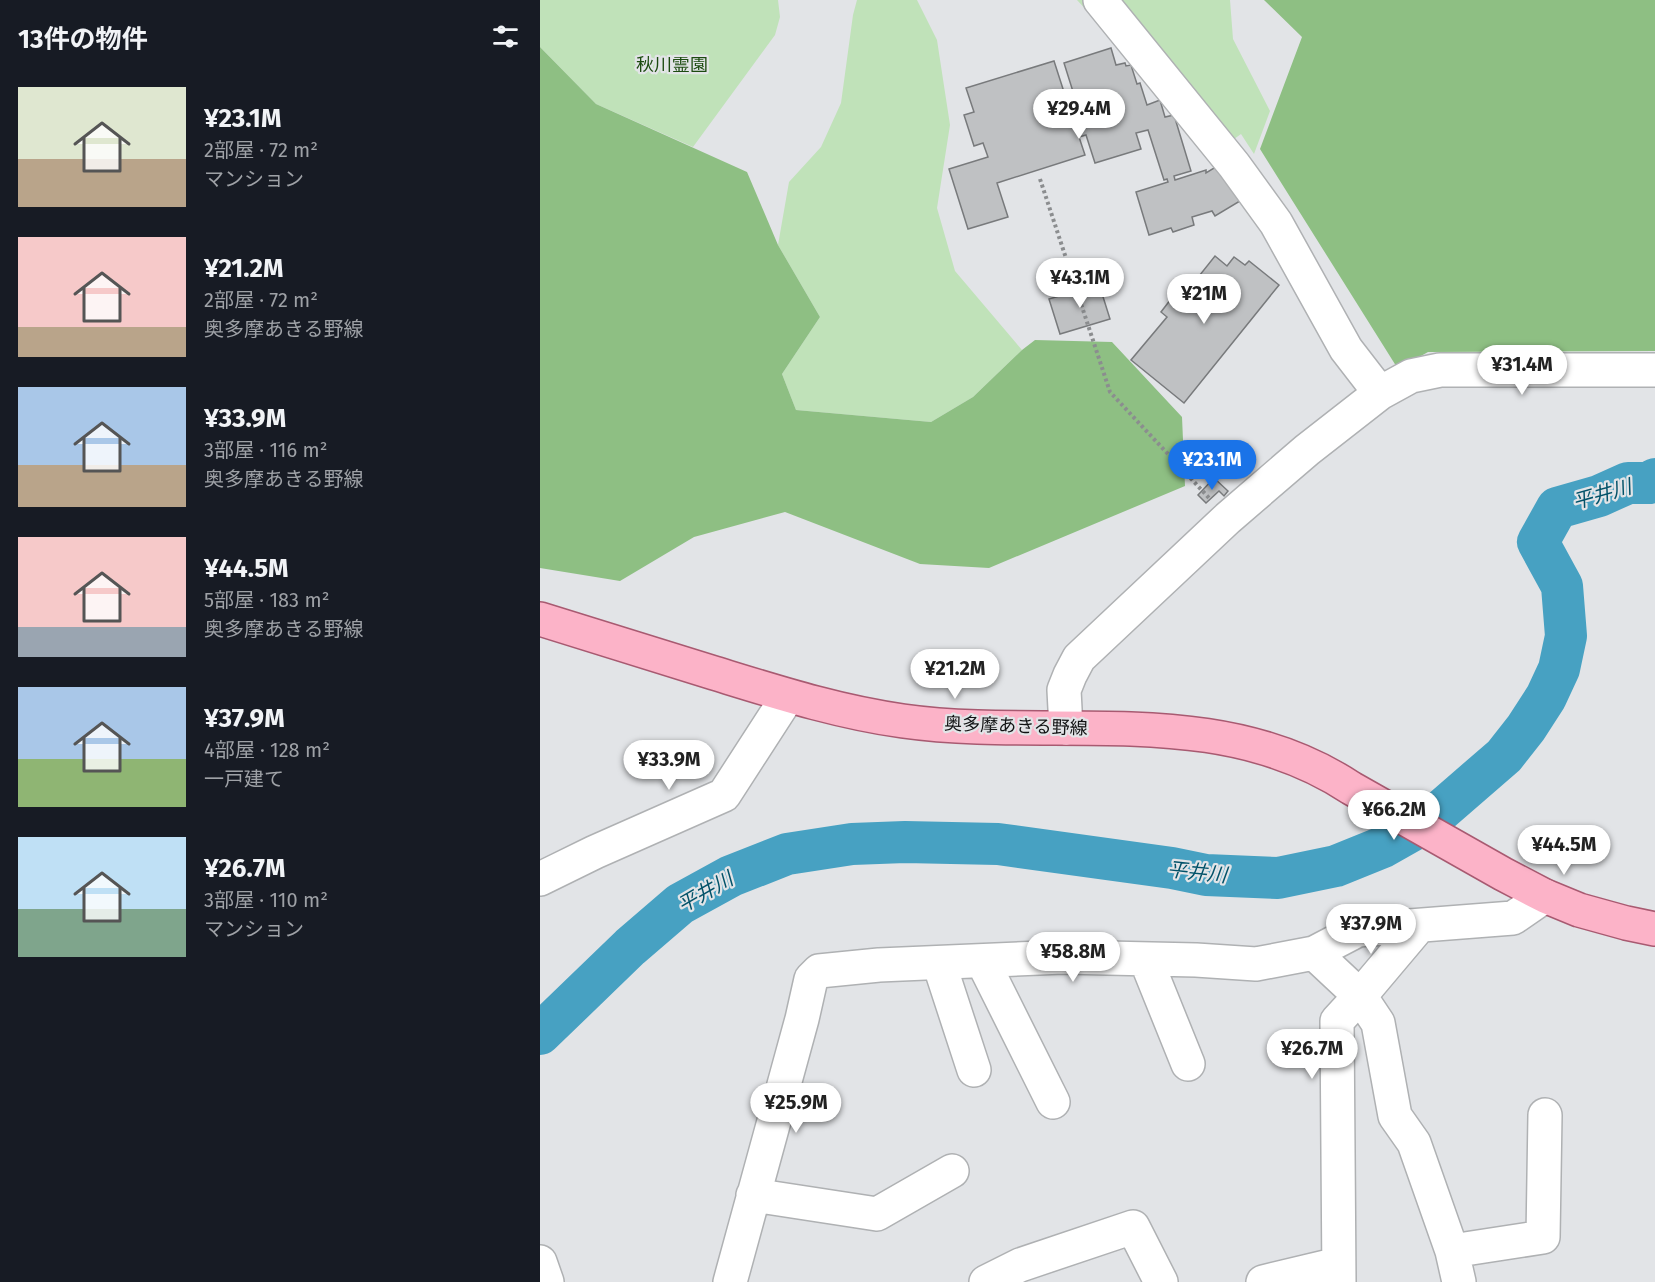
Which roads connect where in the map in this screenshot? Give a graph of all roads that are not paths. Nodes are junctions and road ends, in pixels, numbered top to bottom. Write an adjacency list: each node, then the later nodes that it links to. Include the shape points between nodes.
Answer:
1 (1100, 0): 3 (street, via 1276,223 1346,349)
2 (1655, 370): 3 (street, via 1440,370 1411,376)
3 (1380, 393): 6 (street, via 1228,518 1079,658 1064,690)
4 (540, 620): 5 (main road, 奥多摩あきる野線)
5 (788, 696): 6 (main road, 奥多摩あきる野線, via 904,721); 7 (street, via 724,795)
6 (1066, 728): 8 (main road, 奥多摩あきる野線, via 1165,730 1251,743 1336,778)
7 (540, 879)
8 (1545, 896): 9 (street, via 1513,918); 10 (main road, via 1579,910)
9 (1419, 926): 11 (street, via 1358,930); 15 (street)
10 (1655, 929)
11 (1314, 953): 12 (street, via 1256,964); 15 (street)
12 (1146, 960): 13 (street, via 1062,957); 16 (street)
13 (983, 962): 14 (street); 18 (street)
14 (939, 963): 17 (street); 21 (street, via 819,971 811,979)
15 (1360, 996): 23 (street, via 1378,1023 1395,1116 1414,1143); 24 (street, via 1337,1021)
16 (1188, 1064)
17 (974, 1070)
18 (1053, 1102)
19 (1545, 1115): 23 (street, via 1543,1236)
20 (952, 1171): 21 (street, via 877,1214)
21 (753, 1195): 26 (street)
22 (540, 1262): 25 (street)
23 (1455, 1267)
24 (1338, 1273): 29 (street)
25 (547, 1282)
26 (730, 1282)
27 (986, 1282): 28 (street, via 1020,1265 1133,1227)
28 (1161, 1282)
29 (1263, 1282)

